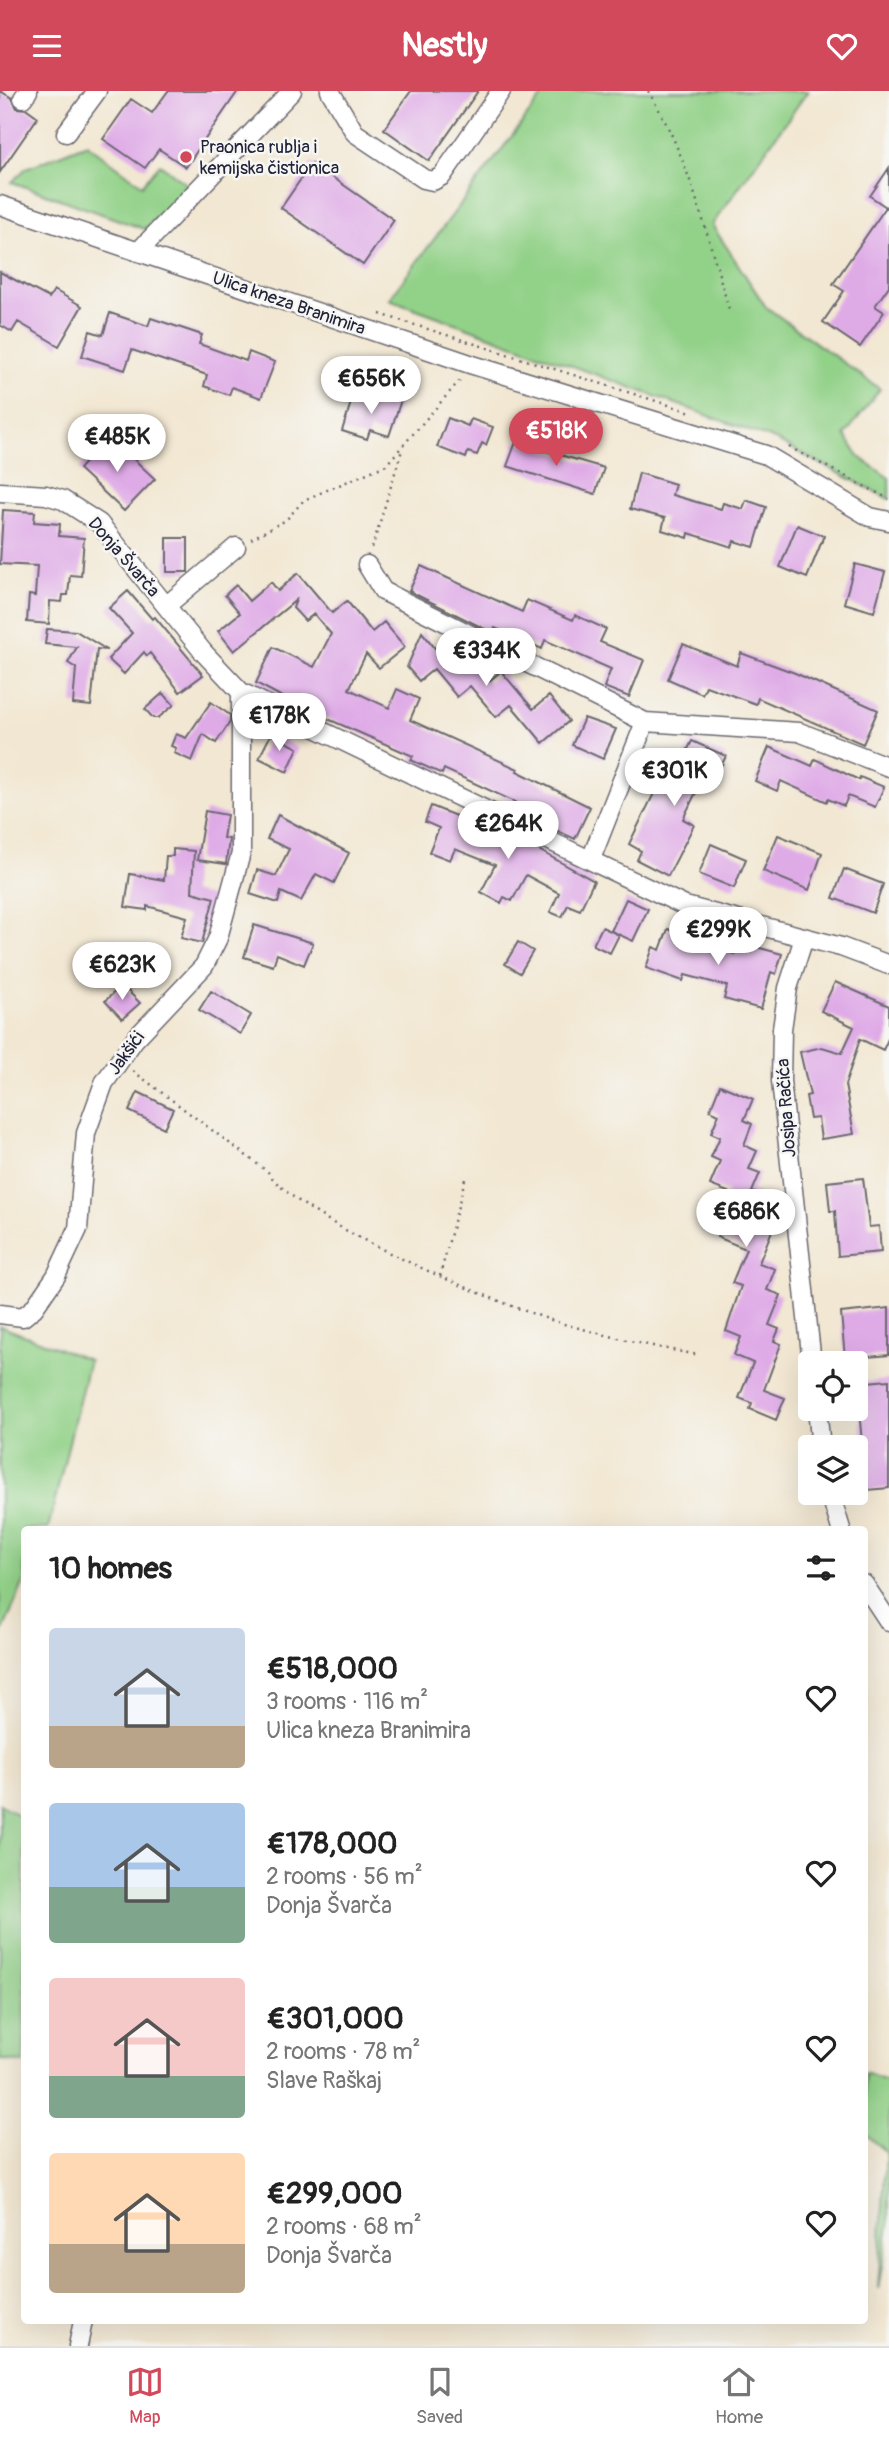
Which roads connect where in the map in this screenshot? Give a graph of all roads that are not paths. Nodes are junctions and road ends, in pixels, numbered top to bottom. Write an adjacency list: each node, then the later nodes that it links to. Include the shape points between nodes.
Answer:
1 (97, 91): 5 (street)
2 (292, 91): 7 (street)
3 (330, 91): 4 (street, via 355,133 433,181 442,176)
4 (501, 91)
5 (66, 133)
6 (0, 205): 7 (street, Ulica kneza Branimira)
7 (138, 252): 9 (street, Ulica kneza Branimira, via 472,365 766,455 870,517)
8 (0, 492): 12 (street, Donja Švarča, via 46,495 83,510 99,523)
9 (889, 520)
10 (236, 547): 12 (street, Donja Švarča)
11 (367, 565): 14 (street, via 383,591)
12 (166, 606): 13 (street, Donja Švarča)
13 (241, 692): 16 (street, Donja Švarča); 19 (street, Jakšići, via 241,853 218,938 204,965 150,1021 104,1083 86,1133 82,1203 69,1253 34,1308 23,1317)
14 (645, 722): 15 (street, via 799,732); 16 (street)
15 (889, 767)
16 (591, 859): 17 (street, Donja Švarča, via 685,906)
17 (804, 938): 18 (street, Donja Švarča); 20 (street, Josipa Račića, via 788,988 781,1081)
18 (889, 965)
19 (0, 1314)
20 (811, 1351)
21 (834, 1505): 22 (street)
22 (840, 1526)
23 (868, 1590): 24 (street)
24 (889, 1622)
25 (82, 2324): 26 (street)
26 (78, 2346)

